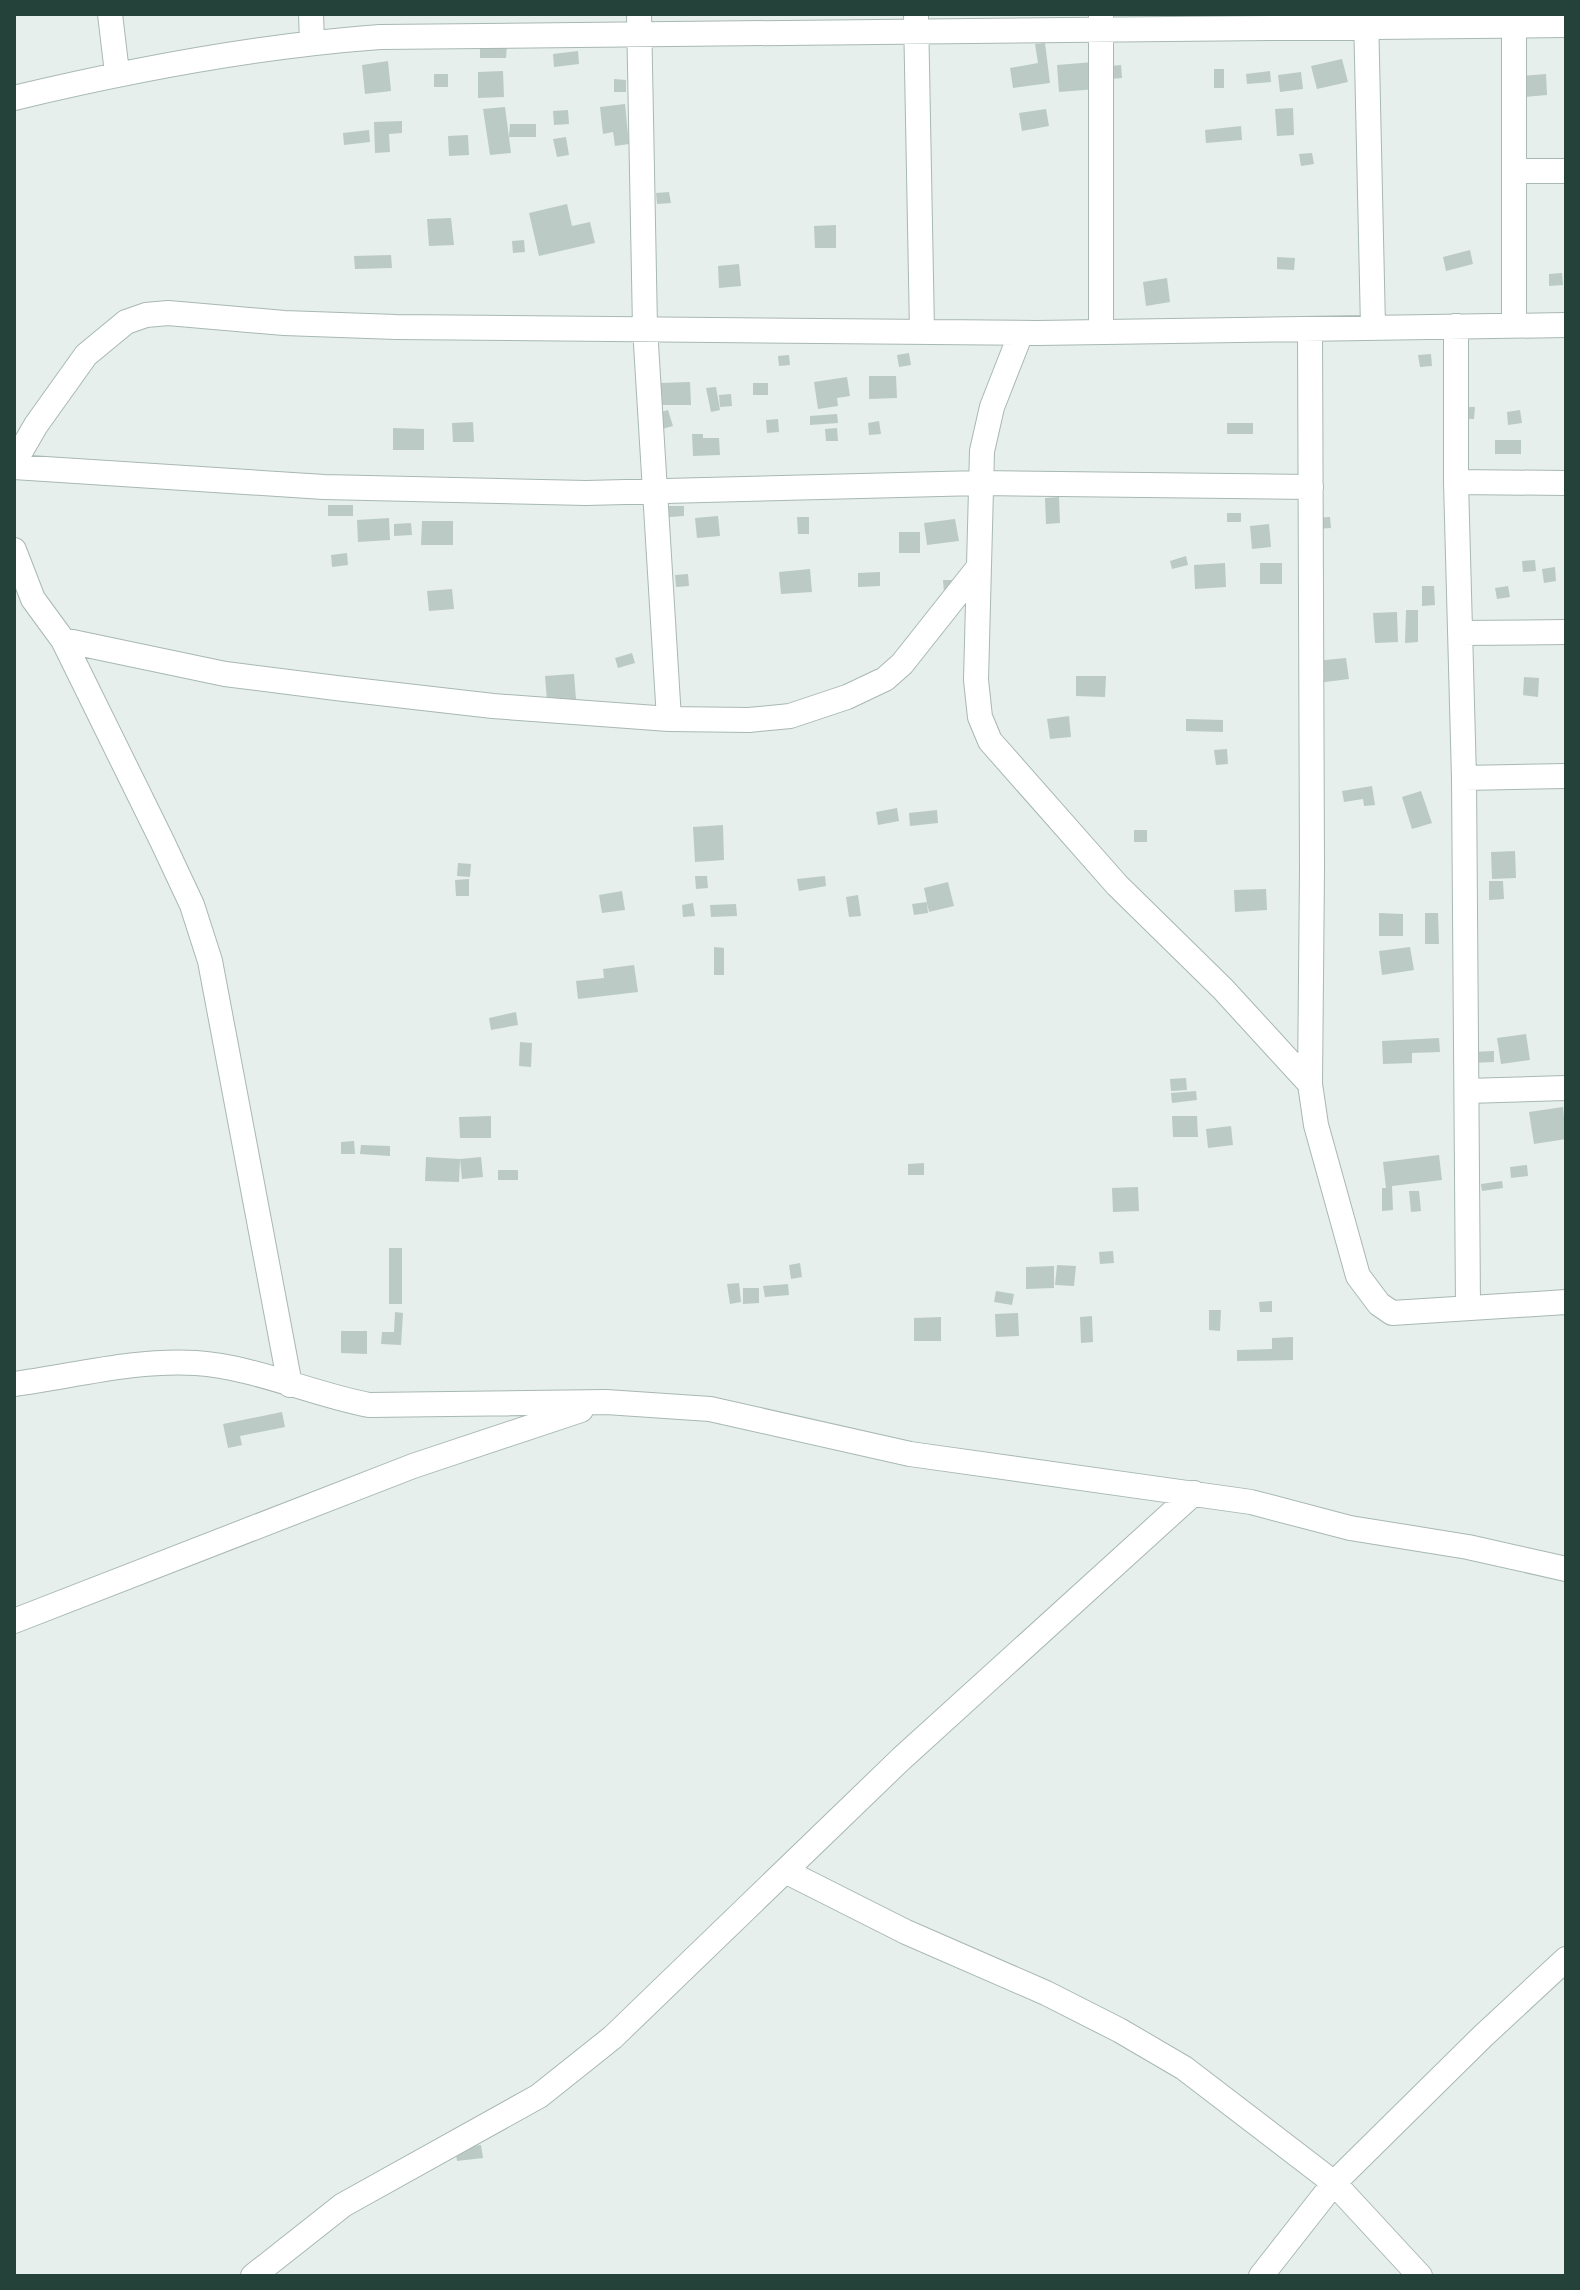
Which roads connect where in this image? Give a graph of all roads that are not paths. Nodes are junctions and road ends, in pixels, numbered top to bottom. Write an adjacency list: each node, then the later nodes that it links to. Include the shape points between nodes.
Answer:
1 (110, 14): 10 (street)
2 (311, 14): 9 (street)
3 (1514, 20): 4 (street); 8 (street); 12 (street)
4 (1366, 21): 5 (street); 17 (street)
5 (1101, 22): 6 (street); 21 (street)
6 (916, 23): 7 (street); 20 (street)
7 (639, 24): 9 (street); 18 (street)
8 (1566, 25)
9 (312, 42): 10 (street)
10 (117, 73): 11 (street)
11 (14, 98)
12 (1514, 171): 13 (street); 14 (street)
13 (1566, 171)
14 (1514, 325): 15 (street); 16 (street)
15 (1566, 325)
16 (1456, 326): 17 (street); 24 (street)
17 (1373, 327): 19 (street)
18 (645, 328): 20 (street); 23 (street, via 396,327 146,315 126,322 86,355); 28 (street)
19 (1310, 329): 21 (street); 27 (street)
20 (922, 331): 22 (street)
21 (1101, 332): 22 (street)
22 (1021, 333): 25 (street, via 992,407)
23 (14, 465): 28 (street, via 324,487)
24 (1456, 482): 26 (street); 32 (street)
25 (980, 483): 27 (street); 28 (street); 30 (street)
26 (1566, 483)
27 (1311, 487): 37 (street)
28 (657, 491): 34 (street)
29 (14, 550): 33 (street, via 33,599)
30 (978, 568): 34 (street, via 885,679 790,716); 37 (street, via 976,680 980,717 990,741 1117,885)
31 (1566, 632): 32 (street)
32 (1460, 633): 36 (street)
33 (63, 640): 34 (street, via 225,674 493,706); 43 (street, via 192,905 210,961)
34 (669, 719)
35 (1566, 776): 36 (street)
36 (1464, 778): 39 (street)
37 (1310, 1084): 41 (street, via 1316,1125 1358,1276 1392,1313)
38 (1566, 1088): 39 (street)
39 (1467, 1091): 41 (street)
40 (1566, 1302): 41 (street)
41 (1468, 1307)
42 (14, 1384): 43 (street, via 196,1363)
43 (290, 1385): 44 (street, via 369,1405)
44 (606, 1402): 45 (street, via 710,1409 910,1454); 47 (street, via 413,1466)
45 (1194, 1493): 46 (street); 48 (street)
46 (1566, 1569)
47 (14, 1621)
48 (785, 1871): 50 (street, via 1119,2030 1184,2068); 51 (street, via 613,2037 539,2096 343,2205)
49 (1566, 1959): 50 (street)
50 (1334, 2183): 52 (street); 53 (street)
51 (253, 2276)
52 (1261, 2276)
53 (1420, 2276)

